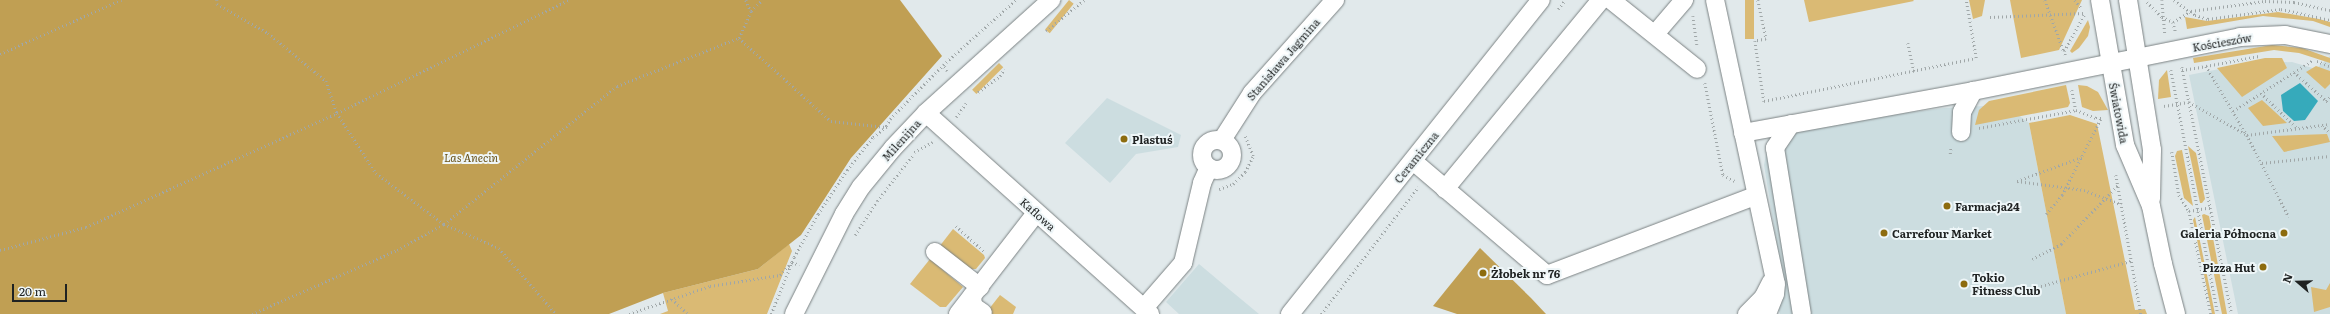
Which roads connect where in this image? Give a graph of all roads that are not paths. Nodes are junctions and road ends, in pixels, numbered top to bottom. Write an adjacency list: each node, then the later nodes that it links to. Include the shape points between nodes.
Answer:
1 (1051, 0): 16 (street, Milenijna)
2 (1335, 0): 28 (street, Stanisława Jagmina, via 1252,92 1222,140 1231,148 1232,159 1220,170 1209,168 1202,183 1183,263)
3 (1541, 0): 20 (street, Ceramiczna)
4 (1601, 0): 21 (street)
5 (1612, 0): 10 (street)
6 (1715, 0): 19 (street)
7 (2100, 0): 13 (street, Światowida)
8 (2128, 0): 12 (street, Światowida)
9 (1689, 7): 10 (street)
10 (1655, 34): 14 (street)
11 (2330, 44): 12 (street, Kościeszów, via 2285,34 2240,37)
12 (2138, 57): 13 (street); 23 (street, Światowida, via 2152,150)
13 (2109, 62): 15 (street); 23 (street, Światowida, via 2125,145)
14 (1700, 72)
15 (1973, 91): 17 (street); 18 (street, via 1962,112)
16 (926, 113): 24 (street, Kaflowa); 30 (street, Milenijna, via 861,187 813,271)
17 (1791, 124): 19 (street); 35 (street, via 1775,148)
18 (1961, 132)
19 (1743, 133): 22 (street)
20 (1413, 161): 21 (street); 32 (street, Ceramiczna)
21 (1445, 189): 22 (street, via 1547,275)
22 (1749, 198): 26 (street)
23 (2152, 206): 36 (street, Światowida)
24 (1036, 213): 27 (street); 28 (street, Kaflowa)
25 (935, 252): 27 (street)
26 (1774, 276): 33 (street, via 1763,298); 34 (street, via 1775,294)
27 (976, 291): 29 (street, via 973,306); 31 (street)
28 (1147, 311)
29 (984, 313)
30 (794, 314)
31 (958, 314)
32 (1290, 314)
33 (1747, 314)
34 (1767, 314)
35 (1802, 314)
36 (2176, 314)

